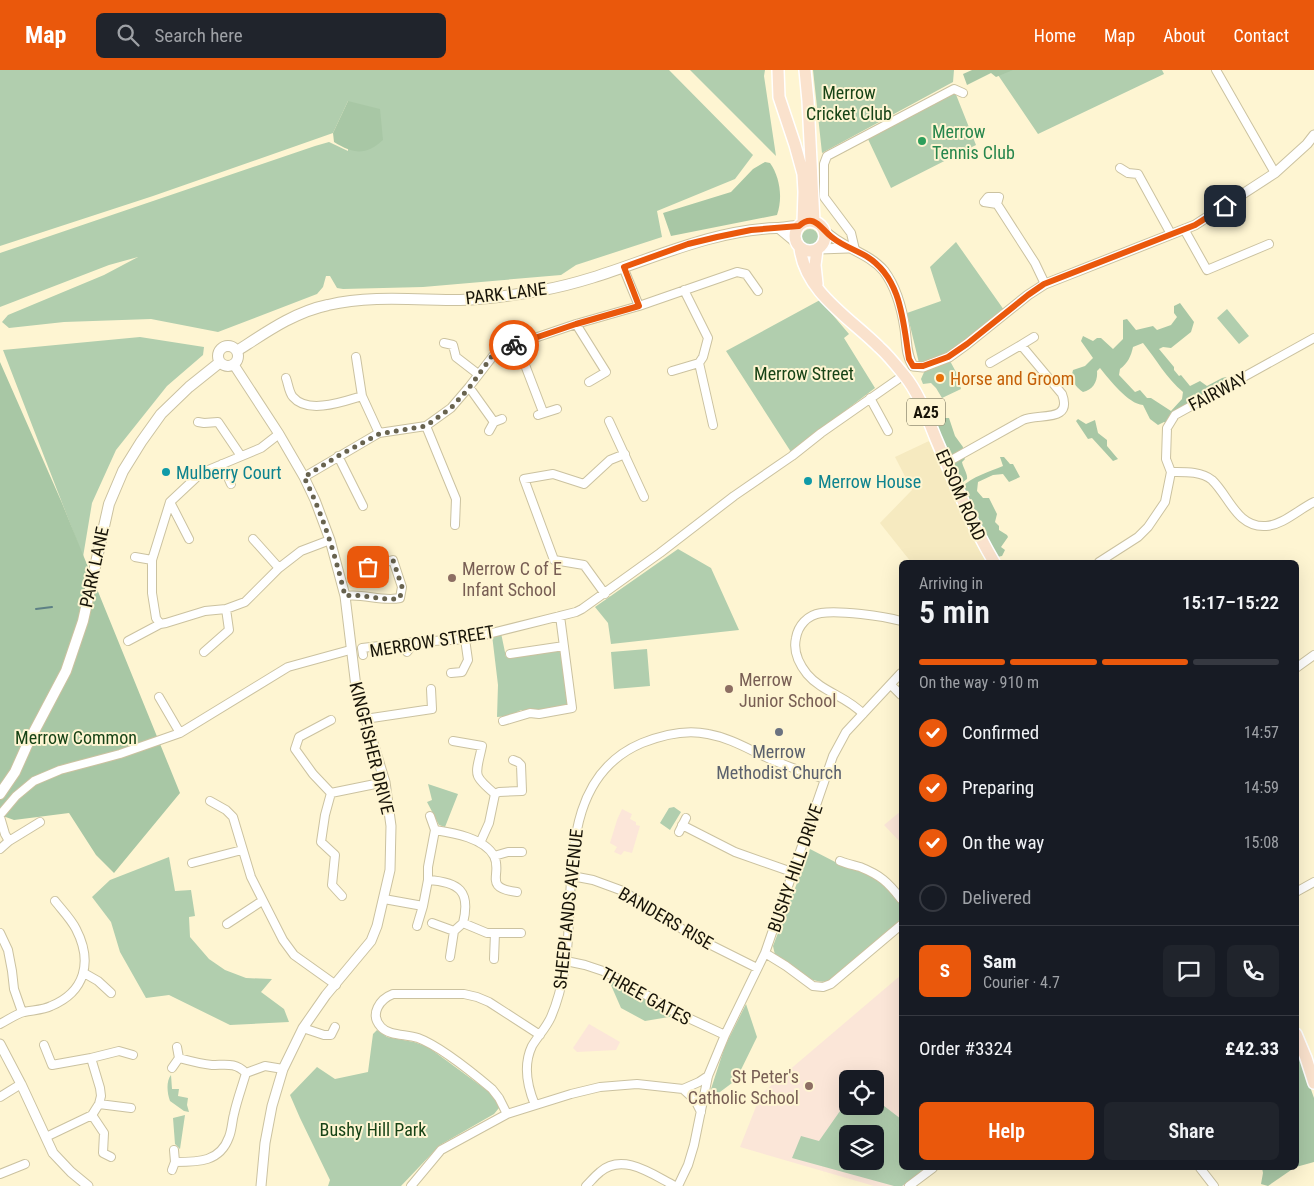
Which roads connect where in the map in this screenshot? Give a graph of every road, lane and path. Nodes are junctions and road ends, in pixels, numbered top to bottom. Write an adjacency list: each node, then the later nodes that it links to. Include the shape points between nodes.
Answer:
1 (778, 70): 9 (main road, via 779,97 803,174)
2 (805, 70): 9 (main road, via 809,110)
3 (1216, 70): 7 (street)
4 (963, 93): 17 (street, via 954,89 827,156 824,197 851,233)
5 (1314, 135): 7 (street)
6 (1120, 168): 13 (street, via 1138,174)
7 (1275, 173): 11 (street)
8 (996, 204): 19 (street)
9 (805, 224): 10 (main road, PARK LANE); 12 (main road, via 818,223); 15 (main road, via 795,235)
10 (779, 228): 15 (main road); 18 (main road, PARK LANE, via 751,230 688,244)
11 (1184, 229): 13 (street); 14 (street, via 1207,270)
12 (824, 230): 16 (main road, via 825,240); 17 (street)
13 (1171, 234): 19 (street)
14 (1269, 244)
15 (799, 246): 16 (main road, via 808,252); 20 (main road, EPSOM ROAD / A25, via 806,271)
16 (819, 249): 17 (street); 20 (main road, via 815,264)
17 (852, 249): 19 (street, via 868,257 883,271 895,290 909,359 913,366 918,367 948,357)
18 (624, 267): 23 (street); 30 (main road, PARK LANE, via 585,280 506,296 463,300 355,300 326,305 280,324)
19 (1044, 284)
20 (817, 289): 38 (main road, EPSOM ROAD / A25, via 880,347)
21 (684, 290): 22 (street, via 736,272 746,274); 23 (street); 33 (street, via 708,338 704,357)
22 (758, 291)
23 (639, 306): 24 (street)
24 (576, 324): 28 (street); 40 (street, via 606,372)
25 (1034, 337): 29 (street)
26 (1314, 338): 58 (street, FAIRWAY, via 1176,415 1167,428 1166,459)
27 (444, 343): 37 (street, via 453,345 456,357)
28 (517, 344): 37 (street, via 492,356); 44 (street, via 541,413)
29 (1021, 345): 34 (street); 56 (street, via 1062,394 1064,407 1060,413 1028,417)
30 (237, 352): 32 (main road, via 229,346 222,348 218,353); 35 (main road)
31 (356, 356): 42 (street)
32 (219, 362): 35 (main road, via 224,366); 108 (main road, PARK LANE, via 161,414 123,471 109,504 83,620 66,672 15,772)
33 (699, 363): 36 (street); 47 (street)
34 (990, 363)
35 (234, 365): 51 (street, KINGFISHER DRIVE)
36 (672, 370)
37 (478, 374): 41 (street)
38 (904, 375): 43 (street, MERROW STREET); 56 (main road, EPSOM ROAD / A25, via 924,409)
39 (286, 378): 42 (street, via 293,397 307,406 334,405)
40 (589, 382)
41 (469, 388): 48 (street, via 451,408); 49 (street, via 498,420)
42 (362, 396): 52 (street)
43 (870, 398): 50 (street); 75 (street, MERROW STREET)
44 (557, 409)
45 (609, 421): 53 (street)
46 (198, 422): 54 (street, via 218,422)
47 (713, 425)
48 (426, 426): 52 (street); 65 (street, via 456,499)
49 (489, 431)
50 (888, 431)
51 (279, 434): 54 (street, via 262,448); 59 (street, KINGFISHER DRIVE)
52 (379, 434): 55 (street)
53 (625, 454): 61 (street); 75 (street, via 610,460 584,484 553,474 524,480 554,560 584,565)
54 (242, 456): 57 (street)
55 (338, 456): 59 (street); 64 (street)
56 (946, 462): 71 (main road, EPSOM ROAD / A25, via 968,516)
57 (222, 464): 60 (street); 62 (street, via 201,473)
58 (1171, 472): 63 (street, via 1200,474 1211,480 1235,511 1256,526 1282,521); 72 (street, FAIRWAY, via 1165,502 1148,527)
59 (304, 477): 68 (street, KINGFISHER DRIVE)
60 (231, 484)
61 (644, 497)
62 (170, 502): 66 (street); 70 (street)
63 (1314, 502)
64 (362, 506)
65 (455, 525)
66 (189, 539)
67 (254, 539): 74 (street)
68 (330, 540): 74 (street, via 301,551); 76 (street, KINGFISHER DRIVE)
69 (135, 557): 70 (street)
70 (152, 560): 80 (street, via 152,592)
71 (993, 560)
72 (1102, 560)
73 (368, 567): 76 (street, via 393,560 402,587 400,598 390,601 377,597)
74 (280, 568): 77 (street, via 245,602)
75 (605, 594): 78 (street, MERROW STREET, via 576,612)
76 (345, 596): 85 (street, KINGFISHER DRIVE)
77 (226, 609): 80 (street, via 205,611); 86 (street, via 230,630)
78 (560, 616): 81 (street, MERROW STREET); 84 (street)
79 (899, 621): 98 (street, via 820,612 802,622 797,632 794,648 806,673)
80 (160, 624): 82 (street)
81 (465, 639): 83 (street, MERROW STREET); 92 (street, via 468,660 462,676)
82 (128, 641)
83 (415, 642): 87 (street); 89 (street, MERROW STREET, via 362,648)
84 (564, 646): 88 (street); 101 (street, via 572,708 530,713)
85 (350, 650): 99 (street, KINGFISHER DRIVE); 102 (street, via 288,667)
86 (204, 652)
87 (407, 652)
88 (510, 654)
89 (363, 655)
90 (1314, 655): 91 (street)
91 (1299, 666)
92 (451, 673)
93 (899, 675): 94 (street, BUSHY HILL DRIVE)
94 (891, 685): 96 (street); 98 (street, BUSHY HILL DRIVE)
95 (431, 689): 99 (street, via 432,709)
96 (899, 693)
97 (159, 697): 102 (street)
98 (863, 714): 105 (street, BUSHY HILL DRIVE, via 842,737)
99 (365, 719): 106 (street, KINGFISHER DRIVE)
100 (331, 720): 107 (street, via 298,737 295,749)
101 (503, 721)
102 (180, 733): 111 (street, via 34,781)
103 (452, 741): 109 (street, via 482,746 478,780)
104 (514, 760): 109 (street, via 521,765 522,791)
105 (825, 779): 124 (street, BUSHY HILL DRIVE); 125 (street, SHEEPLANDS AVENUE, via 708,734 679,732 648,740 625,752 607,767 589,792 578,821)
106 (384, 782): 107 (street); 132 (street, KINGFISHER DRIVE, via 391,851)
107 (331, 793): 130 (street, via 321,842 335,855 332,885)
108 (0, 794)
109 (495, 794): 117 (street, via 489,823)
110 (210, 801): 119 (street, via 233,817)
111 (0, 816): 116 (street)
112 (430, 816): 115 (street)
113 (40, 822): 116 (street)
114 (682, 825): 124 (street, via 720,846)
115 (435, 830): 117 (street); 126 (street)
116 (9, 841): 118 (street)
117 (480, 843): 121 (street)
118 (0, 848)
119 (242, 850): 123 (street); 134 (street)
120 (522, 852): 121 (street)
121 (494, 856): 129 (street, via 497,884 505,891)
122 (840, 861): 131 (street, via 880,876)
123 (192, 863)
124 (792, 872): 145 (street, BUSHY HILL DRIVE)
125 (572, 876): 148 (street, SHEEPLANDS AVENUE); 149 (street, BANDERS RISE, via 624,891 693,936)
126 (428, 880): 135 (street); 137 (street, via 449,882 462,892 466,905)
127 (1314, 882): 128 (street)
128 (1299, 890)
129 (517, 892)
130 (342, 896)
131 (899, 897)
132 (384, 899): 135 (street); 151 (street, KINGFISHER DRIVE, via 371,941)
133 (55, 901): 150 (street, via 76,929 83,946)
134 (262, 901): 138 (street); 151 (street, via 294,955)
135 (423, 906): 139 (street)
136 (432, 923): 141 (street)
137 (463, 923): 141 (street); 143 (street, via 486,933)
138 (227, 924)
139 (417, 926)
140 (899, 927): 145 (street, via 826,986 814,986)
141 (454, 931): 146 (street)
142 (0, 933): 153 (street, via 8,950 14,989)
143 (495, 933): 144 (street); 147 (street)
144 (521, 933)
145 (765, 953): 149 (street, BUSHY HILL DRIVE)
146 (450, 957)
147 (494, 959)
148 (566, 961): 157 (street, SHEEPLANDS AVENUE, via 559,997); 158 (street, THREE GATES, via 603,971 671,1010)
149 (757, 968): 158 (street, BUSHY HILL DRIVE)
150 (84, 973): 152 (street); 153 (street, via 77,989 68,997 50,1007)
151 (336, 985): 156 (street, KINGFISHER DRIVE)
152 (111, 993)
153 (22, 1012): 154 (street)
154 (0, 1024)
155 (335, 1027): 156 (street, via 331,1035)
156 (303, 1028): 167 (street, KINGFISHER DRIVE)
157 (540, 1035): 175 (street, SHEEPLANDS AVENUE, via 528,1058 527,1079); 178 (street, via 490,1002 464,994 393,994 378,1005 376,1014 382,1028 430,1043 492,1089)
158 (725, 1035): 169 (street, BUSHY HILL DRIVE)
159 (1299, 1042): 170 (main road)
160 (0, 1044): 171 (street)
161 (44, 1044): 164 (street, via 52,1065)
162 (177, 1048): 165 (street)
163 (133, 1055): 164 (street, via 118,1051)
164 (91, 1058): 174 (street, via 100,1088)
165 (179, 1058): 166 (street); 168 (street, via 211,1065 233,1064)
166 (172, 1068)
167 (283, 1069): 168 (street, via 265,1066); 190 (street, KINGFISHER DRIVE, via 269,1122)
168 (246, 1073): 183 (street, via 225,1146 208,1160)
169 (708, 1076): 172 (street); 177 (street, BUSHY HILL DRIVE)
170 (1314, 1083)
171 (21, 1084): 173 (street); 180 (street)
172 (683, 1089): 175 (street, via 637,1084 600,1087); 177 (street, via 695,1100)
173 (0, 1097)
174 (99, 1104): 176 (street); 179 (street)
175 (535, 1105): 178 (street)
176 (131, 1108)
177 (701, 1112): 193 (street, BUSHY HILL DRIVE, via 688,1165)
178 (507, 1114): 191 (street, via 442,1150)
179 (92, 1115): 180 (street); 182 (street, via 104,1133 101,1152)
180 (46, 1137): 189 (street, via 53,1153)
181 (174, 1150): 183 (street)
182 (111, 1158)
183 (175, 1162): 185 (street)
184 (25, 1164): 188 (street)
185 (172, 1170)
186 (930, 1170): 194 (street)
187 (1202, 1170): 195 (street)
188 (0, 1174)
189 (88, 1186)
190 (261, 1186)
191 (411, 1186)
192 (586, 1186): 193 (street, via 601,1170 622,1164 634,1165)
193 (676, 1186)
194 (909, 1186)
195 (1214, 1186)

